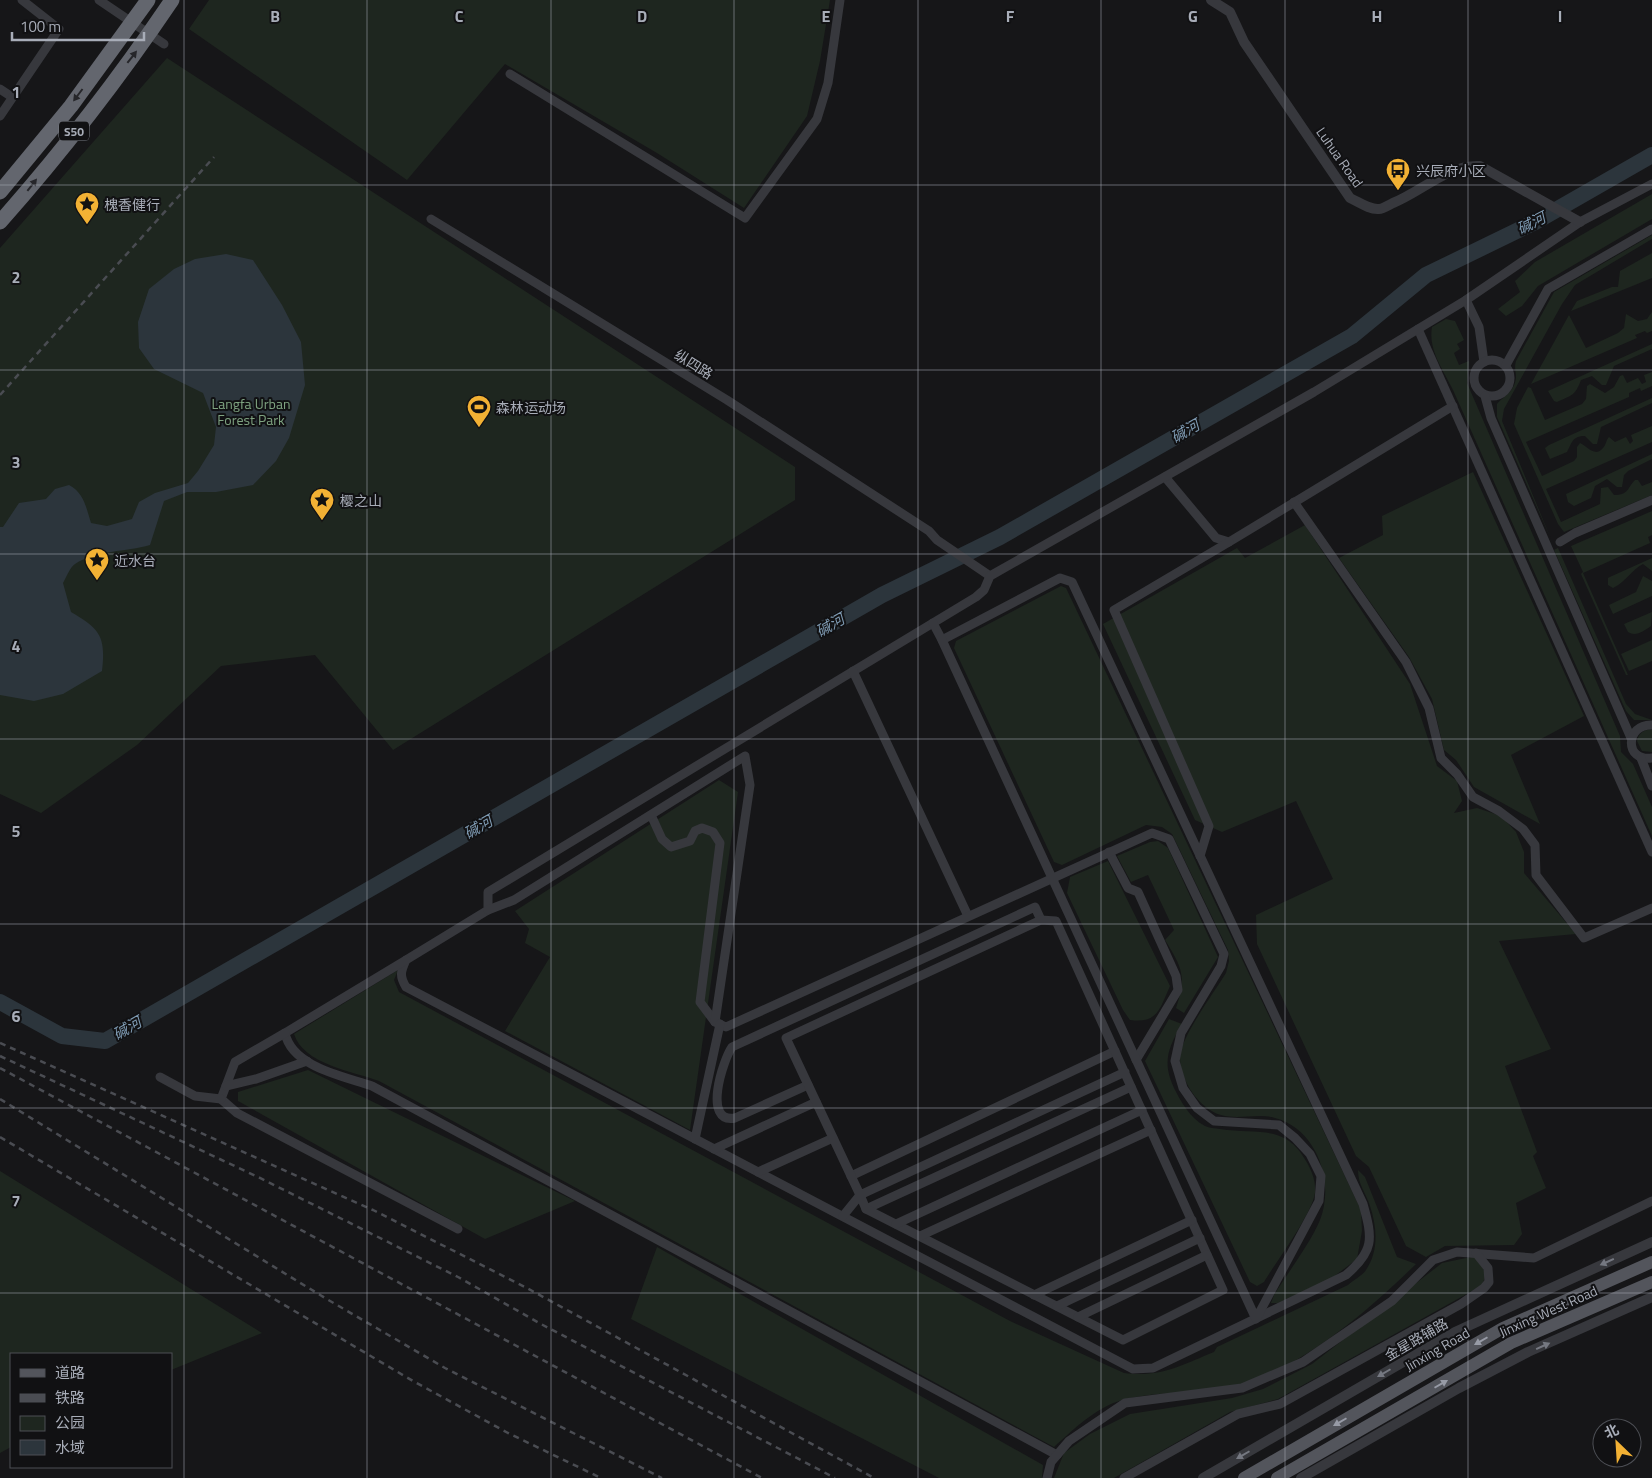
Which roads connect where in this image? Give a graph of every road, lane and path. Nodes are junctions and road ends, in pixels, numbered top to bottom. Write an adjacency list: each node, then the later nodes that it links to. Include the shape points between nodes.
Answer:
1 (22, 0): 10 (street, via 59,29)
2 (99, 0): 7 (street)
3 (148, 0): 13 (highway, S50, one-way to 13, via 71,106)
4 (172, 0): 15 (highway, S50, one-way to 4, via 146,39)
5 (840, 0): 8 (street, via 828,83 817,119 745,218)
6 (1211, 0): 16 (street, Luhua Road, via 1230,12 1244,42 1350,198 1366,207 1379,209 1458,168 1480,166)
7 (164, 44)
8 (510, 74)
9 (0, 89): 10 (street)
10 (12, 97): 11 (street)
11 (0, 116)
12 (1652, 184): 16 (street)
13 (0, 192)
14 (432, 219): 29 (street, 纵四路, via 727,400 929,530 937,540)
15 (0, 222)
16 (1580, 222): 18 (street)
17 (1652, 228): 21 (street, via 1548,289)
18 (1466, 300): 19 (street); 20 (street, via 1479,327)
19 (1418, 329): 23 (street); 24 (street)
20 (1484, 362): 21 (street, via 1492,360); 22 (street, via 1476,369 1474,377 1476,386)
21 (1506, 365): 22 (street, via 1510,379 1508,387 1496,396)
22 (1486, 396): 34 (street, via 1491,418)
23 (1453, 406): 26 (street); 40 (street)
24 (1165, 477): 28 (street, via 1216,538); 29 (street)
25 (1652, 500): 27 (street, via 1560,542 1579,538)
26 (1294, 502): 28 (street); 43 (street, via 1406,662 1429,708 1441,758 1473,797 1523,829 1535,845 1536,875 1584,938)
27 (1652, 506)
28 (1229, 542): 41 (street, via 1114,610 1209,826)
29 (990, 576): 30 (street, via 984,590)
30 (933, 622): 31 (street); 32 (street)
31 (942, 640): 41 (street, via 1060,578 1072,582); 42 (street)
32 (853, 671): 44 (street, via 488,892); 45 (street)
33 (1652, 725): 34 (street, via 1641,726)
34 (1631, 738): 35 (street, via 1632,750)
35 (1641, 758): 36 (street); 37 (street)
36 (1652, 758)
37 (1652, 786)
38 (651, 815): 44 (street, via 514,900); 48 (street, via 662,839 671,847 690,841 695,831 702,828 713,832 720,843 700,1002); 48 (street, via 745,756 750,785)
39 (1109, 852): 42 (street); 51 (street, via 1128,888 1138,892 1176,976 1178,990); 85 (street, via 1152,833 1169,839 1224,954 1182,1033 1175,1061 1183,1088 1197,1108 1214,1120 1278,1125 1310,1154 1321,1176 1319,1201)
40 (1652, 852)
41 (1200, 856): 85 (street, via 1363,1204 1369,1226 1370,1242 1363,1260 1346,1276)
42 (1052, 878): 45 (street); 51 (street)
43 (1652, 908)
44 (488, 910): 47 (street)
45 (968, 916): 48 (street, via 726,1027)
46 (1041, 920): 50 (street, via 1056,921); 55 (street, via 786,1038); 55 (street, via 1035,907 732,1047 725,1057 716,1106 720,1115 728,1120)
47 (406, 960): 49 (street); 63 (street, via 401,972 401,980 406,987)
48 (718, 1023): 63 (street)
49 (285, 1033): 52 (street, via 286,1040); 56 (street, via 236,1062)
50 (1115, 1051): 53 (street); 66 (street)
51 (1136, 1060): 85 (street)
52 (307, 1061): 56 (street); 86 (street, via 372,1086)
53 (1125, 1072): 57 (street); 67 (street)
54 (160, 1077): 58 (street, via 195,1096)
55 (808, 1085): 59 (street)
56 (226, 1086): 58 (street)
57 (1131, 1086): 60 (street); 69 (street)
58 (220, 1099): 73 (street, via 237,1113)
59 (816, 1102): 62 (street); 64 (street)
60 (1142, 1110): 61 (street); 72 (street)
61 (1151, 1130): 71 (street); 74 (street)
62 (833, 1138): 65 (street); 66 (street)
63 (695, 1139): 64 (street)
64 (714, 1149): 65 (street)
65 (758, 1172): 70 (street)
66 (851, 1176): 67 (street)
67 (860, 1195): 69 (street); 70 (street)
68 (1652, 1200): 77 (street, via 1534,1258)
69 (866, 1209): 72 (street)
70 (843, 1216): 85 (street, via 1133,1369 1153,1368)
71 (1192, 1220): 75 (street); 81 (street)
72 (896, 1224): 74 (street)
73 (458, 1230)
74 (920, 1236): 81 (street)
75 (1200, 1238): 78 (street); 83 (street)
76 (1652, 1242): 89 (street, 金星路辅路, one-way to 89, via 1455,1332)
77 (1476, 1253): 86 (street, via 1457,1252 1433,1260 1392,1301 1303,1362 1242,1388 1125,1403 1069,1441); 88 (street, via 1488,1268 1489,1282 1462,1304 1280,1404 1238,1414)
78 (1207, 1255): 84 (street); 84 (street, via 1223,1290 1122,1340)
79 (1652, 1262): 90 (main road, Jinxing Road, one-way to 90, via 1503,1328)
80 (1652, 1282): 91 (main road, Jinxing West Road, one-way to 80, via 1511,1343)
81 (1034, 1294): 83 (street)
82 (1652, 1297): 92 (street, one-way to 82, via 1520,1357)
83 (1057, 1306): 84 (street)
84 (1078, 1317)
85 (1256, 1318)
86 (1057, 1455): 87 (street, via 1051,1462)
87 (1047, 1478)
88 (1124, 1478)
89 (1203, 1478)
90 (1244, 1478)
91 (1277, 1478)
92 (1301, 1478)

